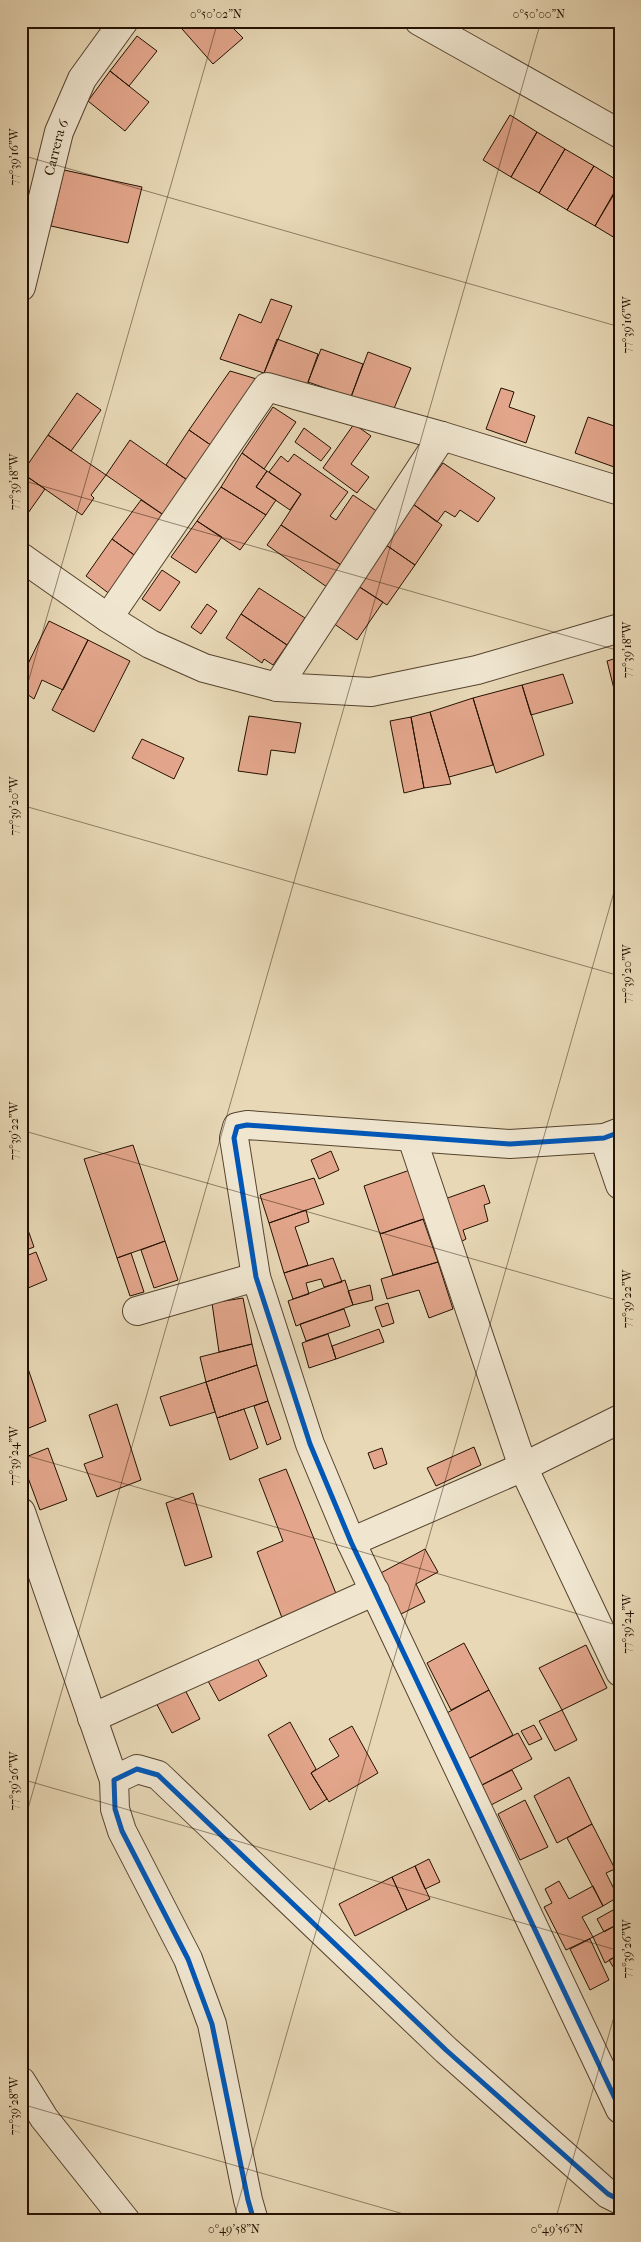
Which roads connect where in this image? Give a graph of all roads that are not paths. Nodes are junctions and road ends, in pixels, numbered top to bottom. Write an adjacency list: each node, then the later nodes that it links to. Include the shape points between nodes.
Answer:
1 (124, 21): 4 (street, Carrera 6, via 82,79 59,132)
2 (419, 21): 3 (street)
3 (620, 134)
4 (21, 287)
5 (442, 436): 6 (street); 8 (street, via 267,387); 10 (street)
6 (620, 491)
7 (21, 556): 8 (street)
8 (108, 618): 10 (street, via 150,644 204,668)
9 (620, 628): 10 (street, via 477,670 370,692)
10 (277, 687)
11 (612, 1135): 12 (street, via 510,1144); 13 (street)
12 (412, 1138): 14 (street, via 247,1125 237,1127 234,1138); 17 (street)
13 (620, 1185)
14 (256, 1277): 15 (street); 19 (street, via 310,1444)
15 (137, 1311)
16 (620, 1419): 17 (street)
17 (522, 1467): 19 (street); 21 (street)
18 (21, 1512): 22 (street)
19 (351, 1542): 20 (street)
20 (375, 1591): 22 (street); 25 (street)
21 (620, 1672)
22 (92, 1718): 23 (street)
23 (114, 1780): 26 (street, via 137,1769 158,1775 446,2050 608,2194); 28 (street, via 122,1831 188,1959 212,2024)
24 (21, 2081): 27 (street, via 44,2118)
25 (620, 2110)
26 (620, 2200)
27 (126, 2221)
28 (254, 2221)

